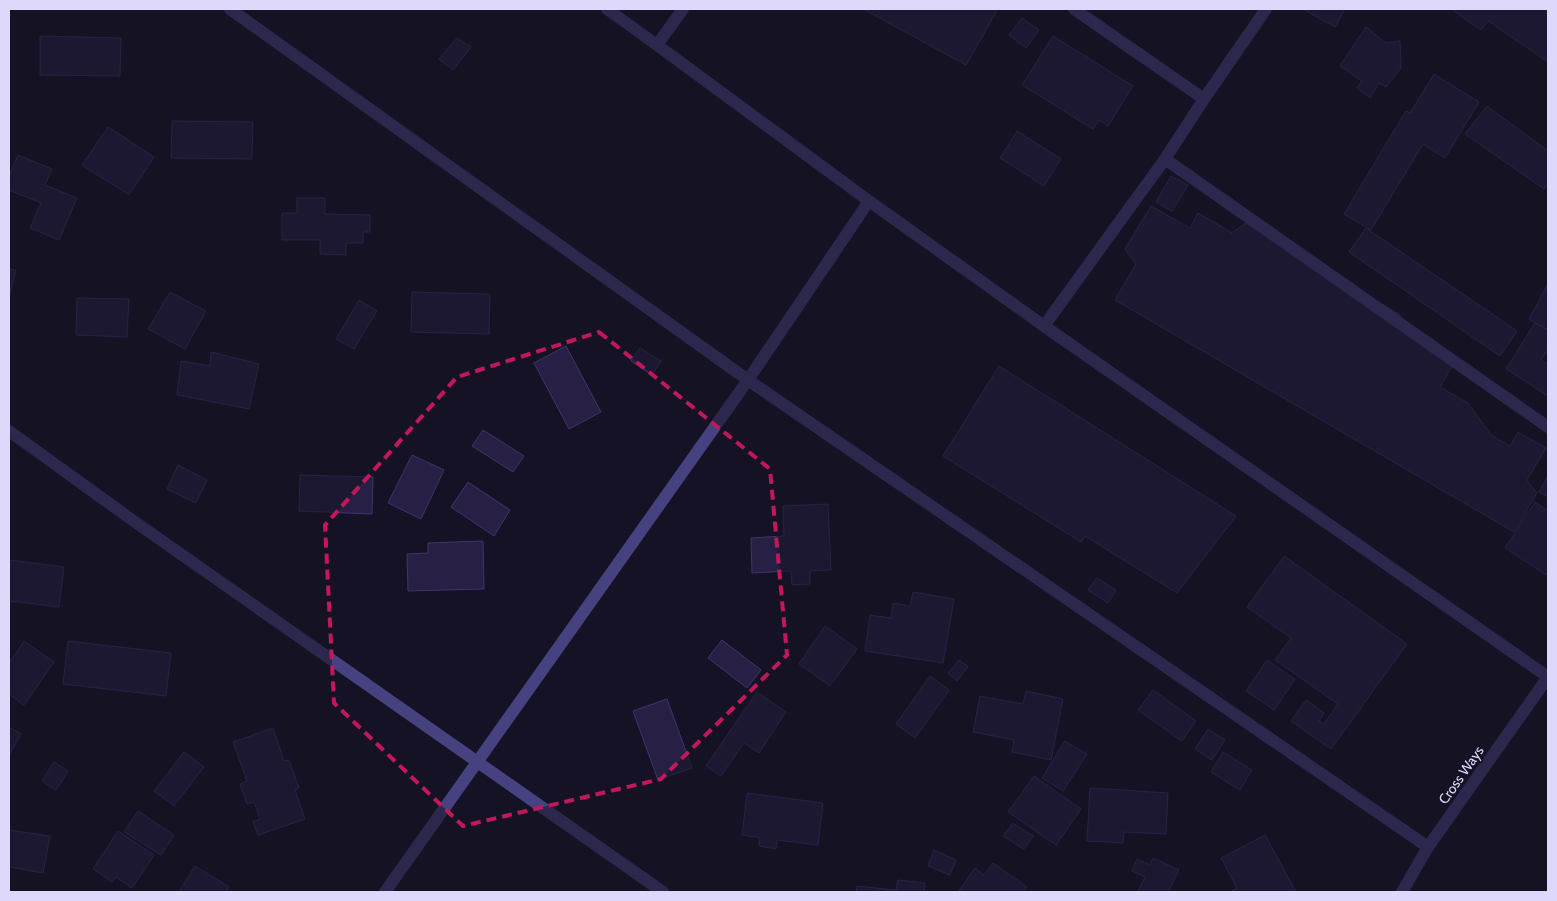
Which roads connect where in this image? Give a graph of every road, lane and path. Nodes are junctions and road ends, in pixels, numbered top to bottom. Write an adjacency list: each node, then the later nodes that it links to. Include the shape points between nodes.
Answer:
1 (230, 9): 11 (street)
2 (607, 9): 6 (street)
3 (682, 9): 6 (street)
4 (1074, 9): 7 (street)
5 (1266, 9): 7 (street)
6 (657, 45): 9 (street)
7 (1204, 99): 8 (street)
8 (1165, 159): 10 (street); 12 (street)
9 (869, 201): 10 (street); 11 (street)
10 (1044, 326): 14 (street)
11 (748, 380): 15 (street); 16 (street)
12 (1548, 427)
13 (9, 431): 15 (street)
14 (1548, 677): 16 (street, Cross Ways)
15 (477, 762): 17 (street); 18 (street)
16 (1428, 847): 19 (street, Cross Ways)
17 (385, 892)
18 (663, 892)
19 (1402, 892)

